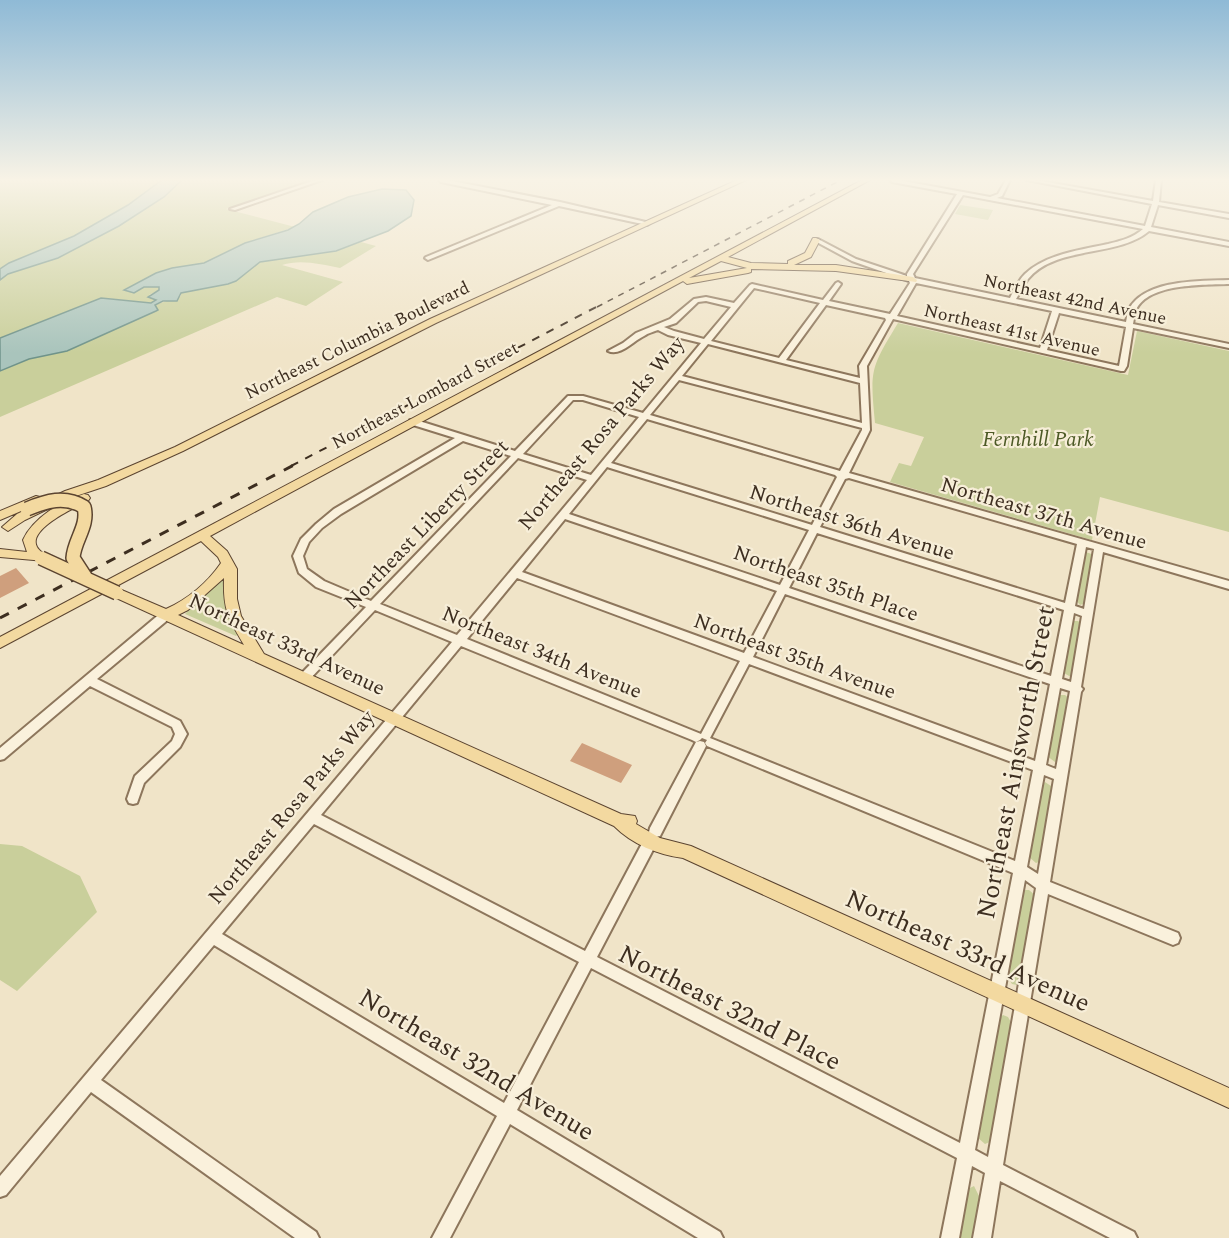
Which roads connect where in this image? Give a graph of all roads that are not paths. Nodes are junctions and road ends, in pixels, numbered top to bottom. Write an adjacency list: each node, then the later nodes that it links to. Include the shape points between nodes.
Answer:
1 (477, 238): 9 (street)
2 (615, 238): 40 (main road, Northeast Columbia Boulevard, via 431,322 179,449)
3 (758, 238): 10 (main road, Northeast Lombard Street)
4 (933, 238): 12 (street, via 910,274)
5 (1134, 238): 17 (street, via 1043,264 1027,276)
6 (1197, 238): 8 (street)
7 (816, 240): 11 (main road, via 804,258); 12 (street, Northeast 42nd Avenue, via 860,262)
8 (1229, 244)
9 (428, 258)
10 (720, 258): 11 (main road, via 746,266); 15 (main road, Northeast Lombard Street)
11 (774, 267): 12 (main road, via 847,269); 15 (main road, via 733,271)
12 (913, 280): 17 (street, Northeast 42nd Avenue); 21 (street)
13 (1229, 282): 22 (street, via 1162,289 1137,303)
14 (838, 284): 18 (street)
15 (667, 286): 33 (main road, Northeast Lombard Street)
16 (752, 286): 18 (street, Northeast 41st Avenue); 19 (street, Northeast Rosa Parks Way)
17 (1012, 301): 20 (street, Northeast 42nd Avenue)
18 (824, 302): 21 (street, Northeast 41st Avenue); 28 (street)
19 (736, 306): 23 (street, via 696,300 676,318); 24 (street, Northeast Rosa Parks Way)
20 (1056, 310): 22 (street, Northeast 42nd Avenue); 27 (street)
21 (892, 318): 27 (street, Northeast 41st Avenue); 30 (street, via 865,362)
22 (1130, 326): 25 (street, Northeast 42nd Avenue); 27 (street, Northeast 41st Avenue, via 1121,369)
23 (658, 327): 24 (street); 26 (street)
24 (706, 342): 28 (street); 29 (street, Northeast Rosa Parks Way)
25 (1229, 346)
26 (612, 351)
27 (1043, 352)
28 (781, 360): 30 (street)
29 (677, 377): 32 (street, Northeast Rosa Parks Way); 34 (street)
30 (862, 381): 34 (street)
31 (575, 396): 32 (street, Northeast 37th Avenue); 36 (street, Northeast Liberty Street)
32 (645, 417): 37 (street, Northeast Rosa Parks Way); 38 (street, Northeast 37th Avenue)
33 (413, 422): 35 (street); 44 (main road, Northeast Lombard Street)
34 (866, 427): 38 (street)
35 (461, 438): 36 (street); 54 (street, Northeast 34th Avenue, via 327,518 302,546 299,560 306,576)
36 (517, 455): 39 (street); 54 (street, Northeast Liberty Street)
37 (606, 464): 39 (street, Northeast Rosa Parks Way); 43 (street, Northeast 36th Avenue)
38 (844, 474): 43 (street); 45 (street, Northeast 37th Avenue)
39 (593, 479): 41 (street, Northeast Rosa Parks Way)
40 (102, 483): 42 (main road, via 47,496); 42 (main road, Northeast Columbia Boulevard, via 25,523); 48 (main road, Northeast 33rd Avenue, via 38,526 29,537 33,552)
41 (563, 515): 50 (street, Northeast Rosa Parks Way); 53 (street, Northeast 35th Place)
42 (2, 524): 51 (main road, bridge, via 49,501 66,500 81,505 86,519 73,554)
43 (815, 529): 53 (street); 55 (street, Northeast 36th Avenue)
44 (201, 535): 49 (main road, via 223,554); 59 (main road, Northeast Lombard Street)
45 (1082, 543): 46 (street, Northeast 37th Avenue); 55 (street, Northeast Ainsworth Street)
46 (1099, 548): 52 (street, Northeast 37th Avenue); 56 (street, Northeast Ainsworth Street)
47 (5, 553): 48 (main road)
48 (41, 558): 51 (main road, Northeast 33rd Avenue, bridge)
49 (227, 564): 57 (main road, via 216,580 183,607); 60 (main road, via 231,569 234,616)
50 (515, 573): 58 (street, Northeast Rosa Parks Way); 61 (street, Northeast 35th Avenue)
51 (86, 578): 57 (main road, Northeast 33rd Avenue, bridge)
52 (1229, 585)
53 (783, 589): 61 (street); 64 (street, Northeast 35th Place)
54 (373, 606): 58 (street, Northeast 34th Avenue); 62 (street, Northeast Liberty Street)
55 (1070, 609): 56 (street, Northeast 36th Avenue); 64 (street, Northeast Ainsworth Street)
56 (1088, 614): 65 (street, Northeast Ainsworth Street)
57 (166, 615): 60 (main road, Northeast 33rd Avenue); 63 (street)
58 (459, 641): 66 (street, Northeast Rosa Parks Way); 68 (street, Northeast 34th Avenue)
59 (0, 643)
60 (259, 657): 62 (main road, Northeast 33rd Avenue)
61 (746, 659): 68 (street); 71 (street, Northeast 35th Avenue)
62 (304, 678): 66 (main road, Northeast 33rd Avenue)
63 (88, 680): 67 (street); 73 (street, via 176,724 181,734 176,744 139,780)
64 (1057, 682): 65 (street, Northeast 35th Place); 71 (street, Northeast Ainsworth Street)
65 (1077, 688): 72 (street, Northeast Ainsworth Street)
66 (394, 719): 74 (street, Northeast Rosa Parks Way); 75 (main road, Northeast 33rd Avenue, via 620,821 627,829)
67 (20, 738): 69 (street); 70 (street)
68 (703, 740): 75 (street); 76 (street, Northeast 34th Avenue)
69 (0, 745)
70 (0, 755)
71 (1041, 768): 72 (street, Northeast 35th Avenue); 76 (street, Northeast Ainsworth Street)
72 (1062, 776): 77 (street, Northeast Ainsworth Street)
73 (133, 799)
74 (312, 817): 78 (street, Northeast Rosa Parks Way); 80 (street, Northeast 32nd Place)
75 (653, 836): 80 (street); 81 (main road, Northeast 33rd Avenue, via 674,850 685,851)
76 (1021, 870): 77 (street, Northeast 34th Avenue); 81 (street, Northeast Ainsworth Street)
77 (1042, 885): 79 (street, Northeast 34th Avenue); 82 (street, Northeast Ainsworth Street)
78 (212, 936): 83 (street, Northeast Rosa Parks Way); 85 (street, Northeast 32nd Avenue)
79 (1173, 938)
80 (588, 960): 85 (street); 86 (street, Northeast 32nd Place)
81 (998, 993): 82 (main road, Northeast 33rd Avenue); 86 (street, Northeast Ainsworth Street)
82 (1023, 1005): 84 (main road, Northeast 33rd Avenue); 87 (street, Northeast Ainsworth Street)
83 (90, 1082): 88 (street, Northeast Rosa Parks Way); 89 (street)
84 (1229, 1098)
85 (508, 1112): 90 (street); 91 (street, Northeast 32nd Avenue)
86 (967, 1155): 87 (street, Northeast 32nd Place); 92 (street, Northeast Ainsworth Street)
87 (994, 1169): 93 (street, Northeast Ainsworth Street); 94 (street, Northeast 32nd Place)
88 (0, 1189)
89 (310, 1238)
90 (441, 1238)
91 (714, 1238)
92 (950, 1238)
93 (982, 1238)
94 (1128, 1238)

